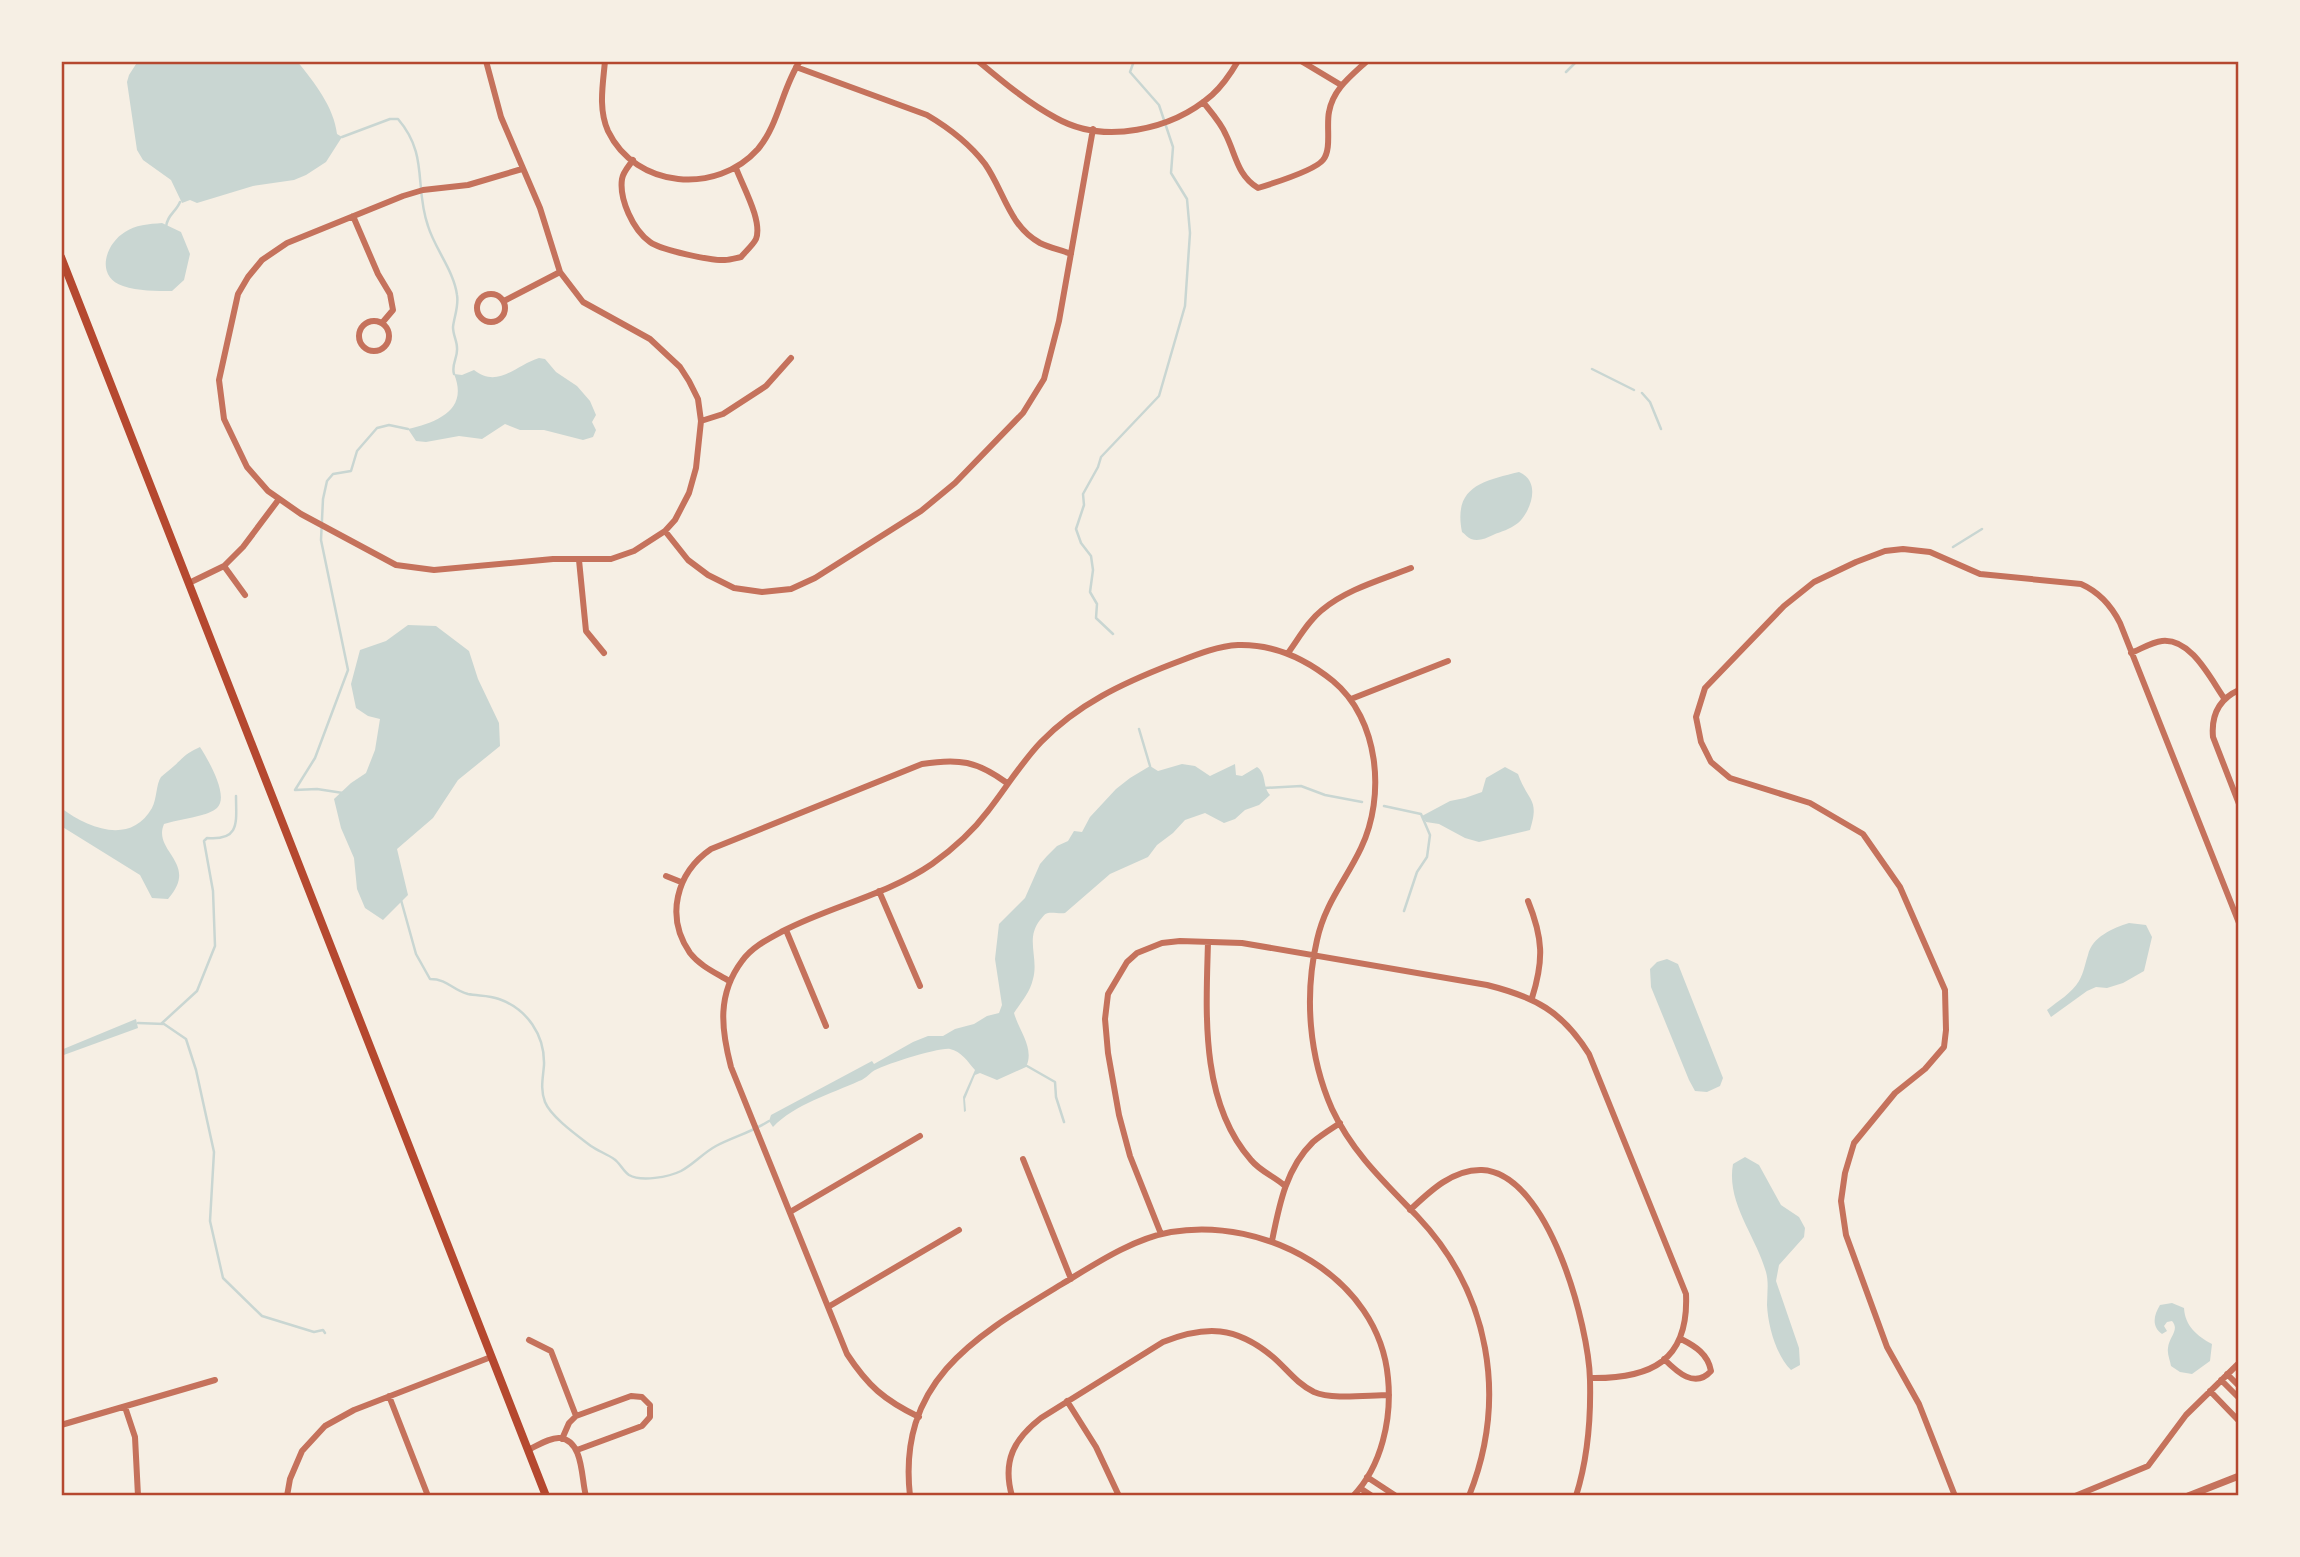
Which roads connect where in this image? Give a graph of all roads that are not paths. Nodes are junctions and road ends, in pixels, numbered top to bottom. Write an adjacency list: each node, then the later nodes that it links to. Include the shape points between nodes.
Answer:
1 (486, 61): 13 (street)
2 (605, 61): 11 (street, via 602,105 608,130)
3 (978, 61): 10 (street, via 1057,119)
4 (1237, 61): 9 (street)
5 (1301, 61): 8 (street)
6 (1367, 61): 8 (street)
7 (798, 64): 12 (street, via 772,127); 15 (street, via 927,114 944,125 986,166 1020,227 1043,244)
8 (1341, 85): 9 (street, via 1328,113 1327,153 1322,162 1258,188 1246,181 1226,133)
9 (1203, 102): 10 (street, via 1155,127)
10 (1093, 130): 15 (street)
11 (633, 160): 12 (street, via 656,176 686,181); 12 (street, via 622,175 622,190 640,233 664,248 725,260 741,257 756,238 752,207)
12 (736, 168)
13 (522, 169): 14 (street, via 468,185 424,190); 17 (street)
14 (353, 216): 19 (street, via 390,295 393,310); 22 (street, via 287,243 262,260 238,294 219,380 224,419 247,467)
15 (1071, 254): 23 (street, via 1044,379 1023,412 935,501 816,578 791,589 762,592 734,588 688,559)
16 (61, 257): 27 (main road)
17 (560, 272): 18 (street); 21 (street, via 583,302 650,339 680,367 698,399)
18 (504, 301): 18 (street, via 493,294 484,295 476,308 479,316 487,322 499,321 505,312)
19 (382, 323): 19 (street, via 368,322 361,328 359,342 366,349 376,351 385,346 389,337)
20 (792, 358): 21 (street, via 766,386 723,414)
21 (701, 421): 23 (street, via 689,493)
22 (279, 499): 24 (street, via 372,553 408,568); 25 (street)
23 (665, 531): 24 (street, via 635,551 611,559)
24 (579, 560): 29 (street, via 586,631)
25 (224, 566): 27 (street); 28 (street)
26 (1411, 568): 30 (street, via 1339,598 1306,626)
27 (189, 583): 63 (main road)
28 (245, 596)
29 (604, 653)
30 (1288, 653): 35 (street, via 1328,677); 36 (street, via 1237,645 1203,652 1135,678 1079,709 1041,742)
31 (2131, 653): 34 (street, via 2160,641 2176,643 2204,668); 42 (street); 100 (street, via 2112,608 2081,584 1980,574 1930,552 1885,551 1814,582 1784,606 1705,688 1696,717 1711,762 1730,778 1810,803 1863,834 1900,887 1945,990 1944,1047 1895,1093 1854,1143 1841,1200 1846,1235 1887,1347 1919,1404)
32 (1448, 661): 35 (street)
33 (2239, 690): 34 (street)
34 (2224, 698): 37 (street, via 2215,713 2213,737)
35 (1351, 699): 45 (street, via 1372,749 1372,817 1360,850 1330,901)
36 (1007, 783): 39 (street, via 973,763 947,760 922,764 711,849); 40 (street, via 963,839 922,870)
37 (2239, 804)
38 (666, 876): 39 (street)
39 (681, 882): 46 (street, via 675,914 681,936 691,954)
40 (879, 891): 43 (street); 47 (street)
41 (1528, 901): 48 (street, via 1541,945)
42 (2239, 923)
43 (786, 930): 46 (street, via 745,957); 49 (street)
44 (1208, 942): 45 (street); 53 (street, via 1208,1043 1224,1114 1250,1160); 57 (street, via 1162,943 1144,950 1127,962 1108,993 1108,1054 1119,1115)
45 (1314, 954): 48 (street, via 1487,985); 50 (street, via 1310,1026 1319,1074)
46 (729, 981): 55 (street, via 722,1017 727,1054)
47 (919, 986)
48 (1531, 998): 61 (street, via 1559,1017 1589,1054 1686,1294 1687,1318)
49 (825, 1026)
50 (1340, 1123): 53 (street, via 1312,1143); 54 (street, via 1366,1164)
51 (920, 1136): 55 (street)
52 (1023, 1159): 59 (street)
53 (1285, 1186): 58 (street)
54 (1410, 1210): 67 (street, via 1442,1182 1460,1174 1483,1170 1516,1185 1551,1235 1573,1283); 98 (street, via 1460,1276 1484,1342 1490,1409)
55 (790, 1212): 60 (street)
56 (959, 1230): 60 (street)
57 (1161, 1234): 58 (street, via 1209,1231); 59 (street)
58 (1272, 1241): 72 (street, via 1328,1272 1365,1312 1381,1344)
59 (1071, 1279): 78 (street, via 970,1344 947,1366)
60 (828, 1307): 78 (street, via 860,1375 892,1404)
61 (1681, 1339): 64 (street); 64 (street, via 1709,1363 1711,1371 1706,1377 1686,1377)
62 (529, 1340): 77 (street, via 551,1351)
63 (491, 1357): 73 (street); 82 (main road)
64 (1664, 1359): 67 (street, via 1630,1376)
65 (2239, 1363): 66 (street)
66 (2228, 1374): 69 (street); 70 (street)
67 (1590, 1378): 99 (street, via 1589,1444)
68 (215, 1380): 76 (street)
69 (2221, 1380): 71 (street); 74 (street)
70 (2239, 1386)
71 (2210, 1391): 79 (street); 101 (street, via 2148,1466)
72 (1389, 1395): 75 (street, via 1323,1395 1300,1384 1254,1344 1237,1335 1208,1330 1163,1342); 85 (street, via 1380,1450)
73 (388, 1396): 88 (street, via 335,1419 316,1434 299,1458); 89 (street)
74 (2239, 1398)
75 (1067, 1401): 93 (street, via 1017,1440 1010,1464); 94 (street)
76 (125, 1407): 80 (street); 87 (street, via 135,1437)
77 (576, 1416): 81 (street); 83 (street, via 631,1396 647,1399 651,1411 642,1426)
78 (919, 1417): 92 (street, via 907,1472)
79 (2239, 1421)
80 (61, 1425)
81 (562, 1439): 82 (street); 83 (street)
82 (528, 1450): 90 (main road)
83 (577, 1450): 91 (street)
84 (2239, 1476): 102 (street)
85 (1367, 1477): 86 (street); 97 (street)
86 (1360, 1488): 95 (street); 96 (street)
87 (138, 1496)
88 (287, 1496)
89 (428, 1496)
90 (546, 1496)
91 (586, 1496)
92 (910, 1496)
93 (1012, 1496)
94 (1119, 1496)
95 (1353, 1496)
96 (1372, 1496)
97 (1396, 1496)
98 (1469, 1496)
99 (1577, 1496)
100 (1955, 1496)
101 (2075, 1496)
102 (2188, 1496)

